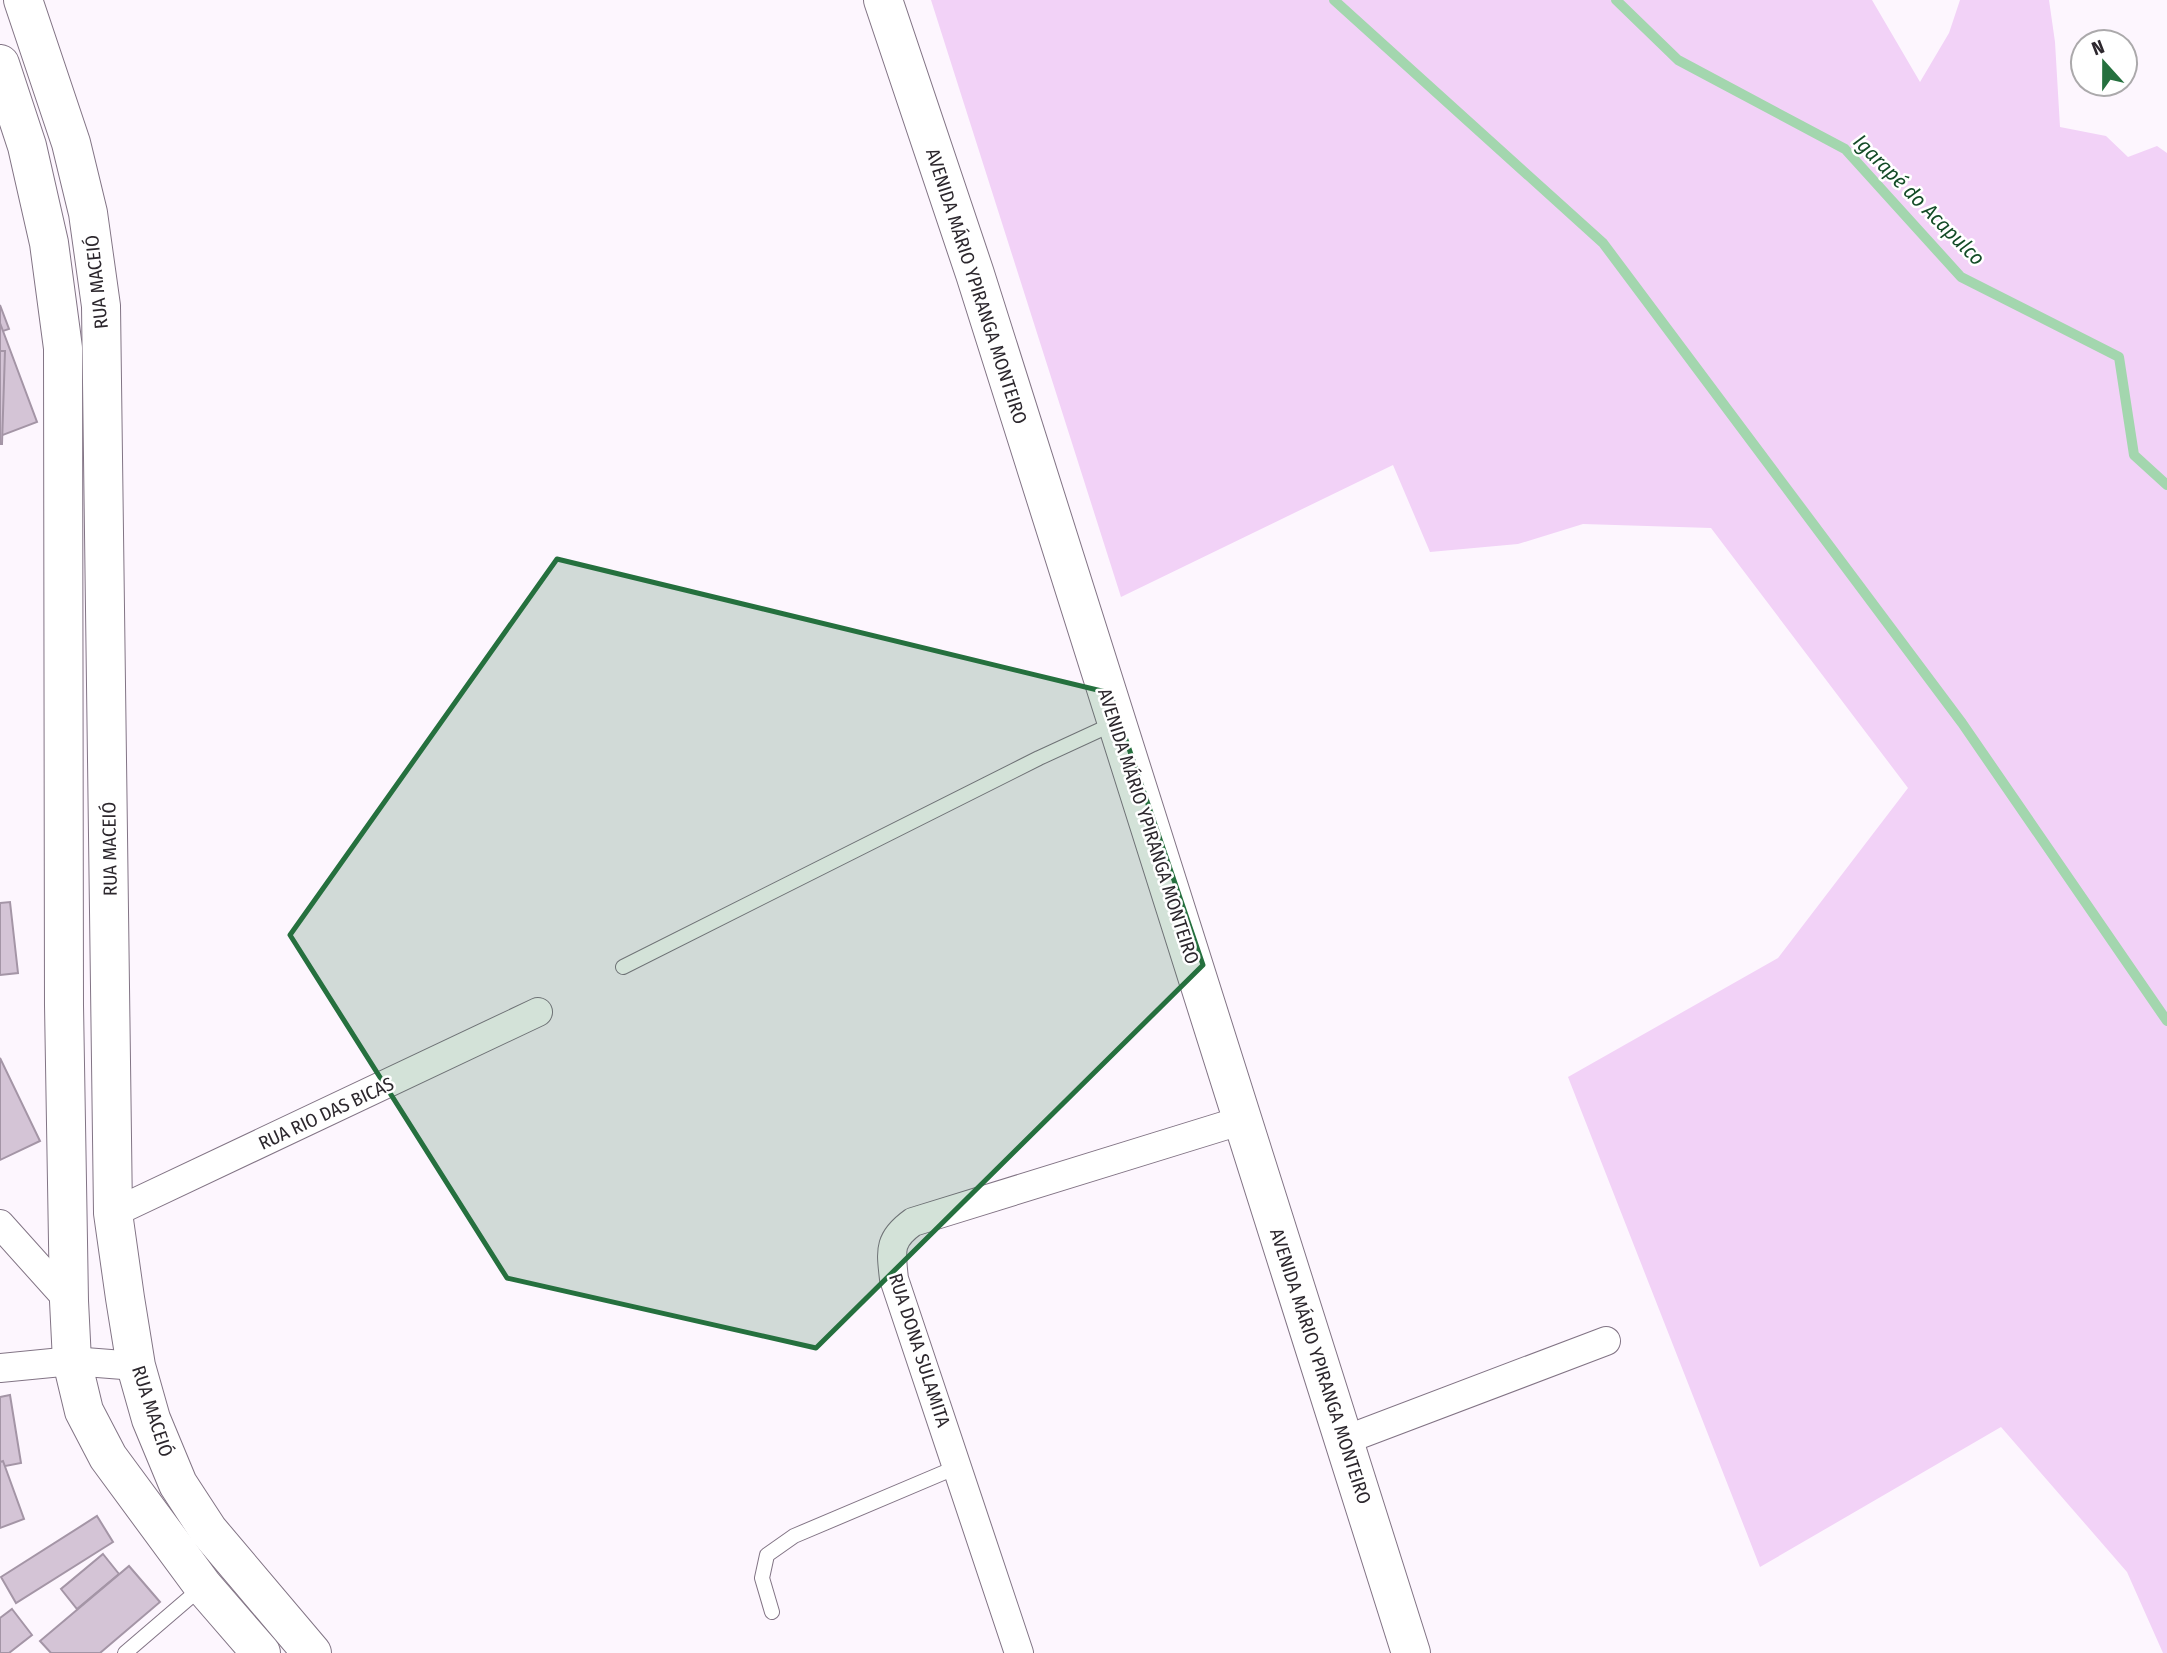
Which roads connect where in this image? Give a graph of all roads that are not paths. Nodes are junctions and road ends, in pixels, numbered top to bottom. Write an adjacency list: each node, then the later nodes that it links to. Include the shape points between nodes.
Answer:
1 (23, 0): 8 (main road, RUA MACEIÓ, via 74,155 88,213 101,306)
2 (883, 0): 4 (main road, AVENIDA MÁRIO YPIRANGA MONTEIRO)
3 (0, 64): 10 (main road, RUA MACEIÓ, via 27,146 47,230 63,348)
4 (1116, 722): 5 (lane); 7 (main road, AVENIDA MÁRIO YPIRANGA MONTEIRO)
5 (623, 967)
6 (538, 1012): 8 (street, RUA RIO DAS BICAS)
7 (1242, 1120): 15 (main road, AVENIDA MÁRIO YPIRANGA MONTEIRO); 16 (street, RUA DONA SULAMITA, via 913,1222 900,1231 892,1243 894,1279)
8 (113, 1213): 13 (main road, RUA MACEIÓ)
9 (0, 1223): 10 (street)
10 (69, 1300): 12 (main road, RUA MACEIÓ)
11 (1606, 1341): 15 (street)
12 (72, 1361): 13 (street); 14 (street); 17 (main road, RUA MACEIÓ, via 84,1411 108,1457)
13 (136, 1366): 21 (main road, RUA MACEIÓ, via 150,1419 178,1484 208,1530)
14 (0, 1368)
15 (1345, 1440): 23 (main road, AVENIDA MÁRIO YPIRANGA MONTEIRO)
16 (957, 1467): 18 (lane, via 794,1536 767,1555 762,1578); 22 (street, RUA DONA SULAMITA)
17 (203, 1586): 19 (lane); 20 (main road, RUA MACEIÓ)
18 (772, 1612)
19 (125, 1653)
20 (261, 1653)
21 (312, 1653)
22 (1019, 1653)
23 (1411, 1653)

